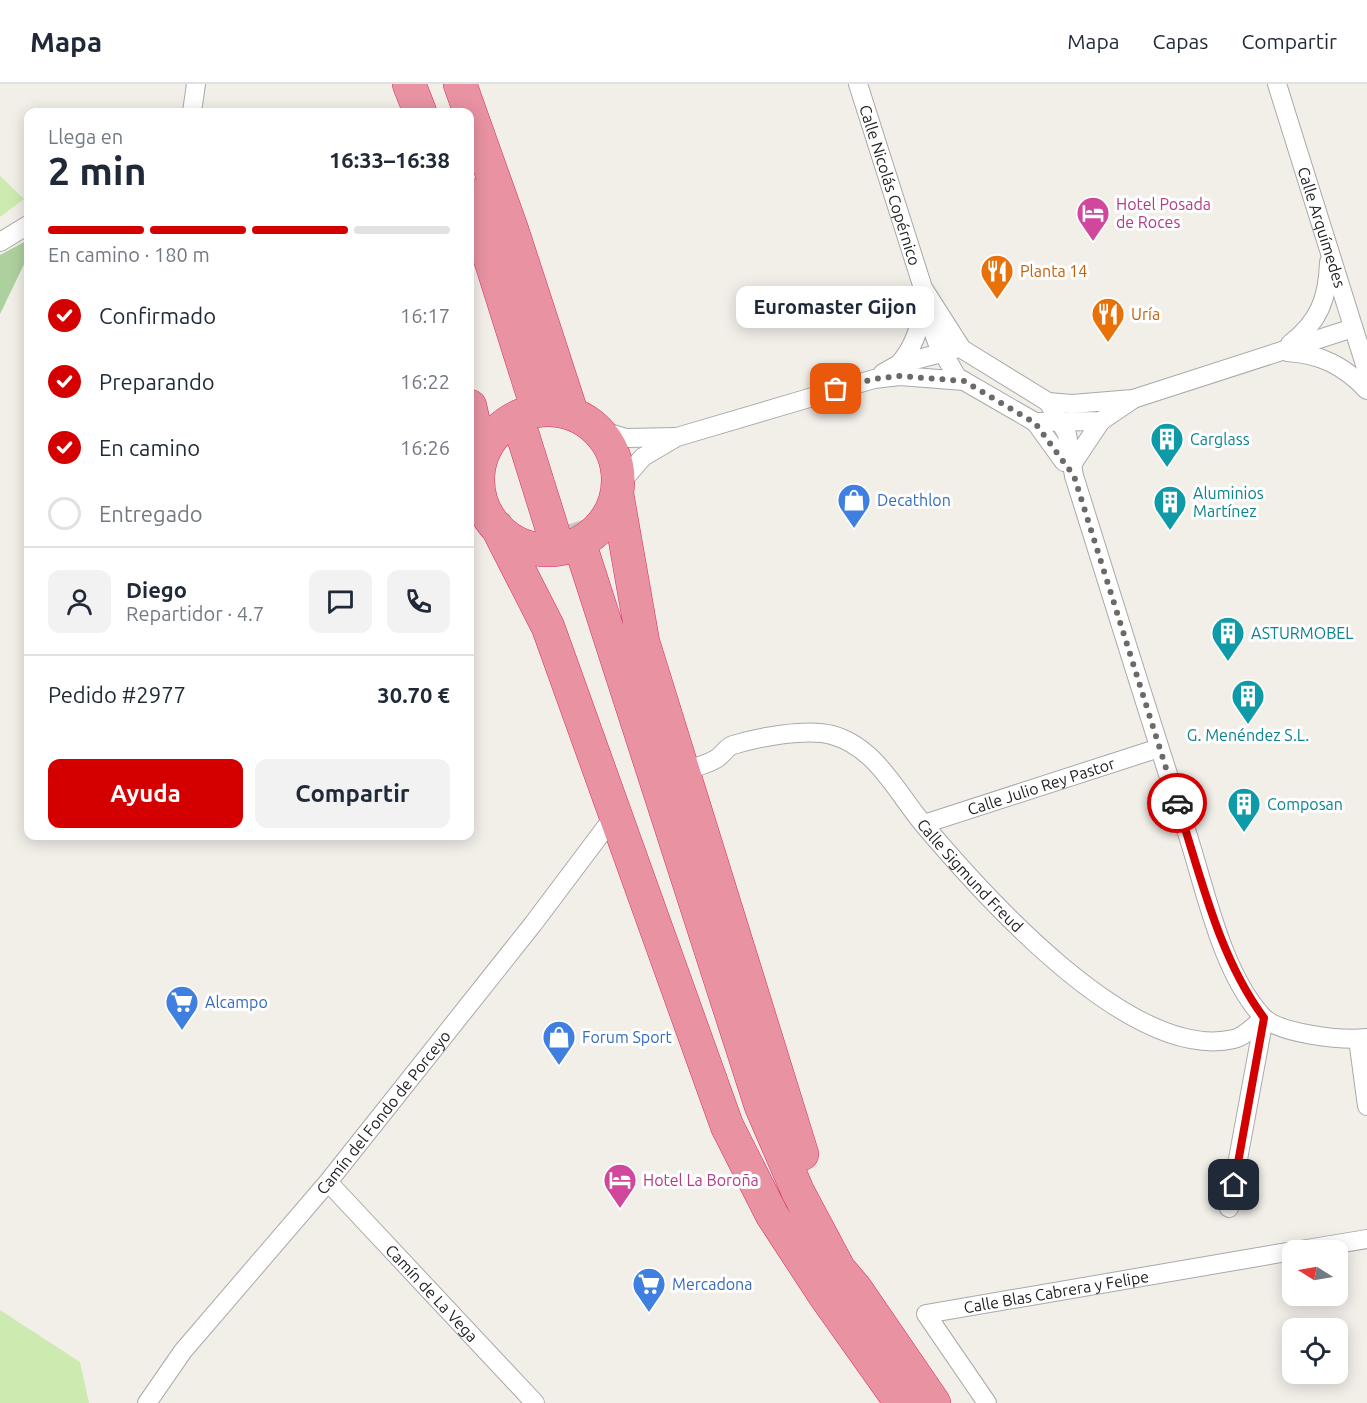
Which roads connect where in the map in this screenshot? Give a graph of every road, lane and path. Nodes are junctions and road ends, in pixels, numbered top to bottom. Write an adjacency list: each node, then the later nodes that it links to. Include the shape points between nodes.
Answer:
1 (196, 84): 8 (street)
2 (386, 84): 9 (highway)
3 (409, 84): 10 (highway)
4 (434, 84): 11 (highway)
5 (460, 84): 12 (highway)
6 (858, 84): 19 (street, Calle Nicolás Copérnico)
7 (1277, 84): 17 (street, Calle Arquímedes)
8 (193, 108)
9 (395, 108)
10 (418, 108)
11 (443, 108)
12 (469, 108)
13 (474, 123): 32 (highway)
14 (474, 210): 18 (highway, via 522,396)
15 (24, 228): 16 (street)
16 (0, 243)
17 (1329, 250): 20 (street, Calle Arquímedes); 23 (street, via 1329,280 1318,317 1307,331)
18 (474, 280)
19 (923, 296): 21 (street, Calle Nicolás Copérnico); 22 (street, Calle Nicolás Copérnico); 24 (street, Calle Nicolás Copérnico, via 920,328)
20 (1353, 328): 23 (street); 25 (street, Calle Arquímedes)
21 (956, 342): 22 (street); 30 (street)
22 (942, 352): 24 (street); 26 (street, Calle Nicolás Copérnico)
23 (1279, 352): 27 (street, via 1327,359); 28 (street)
24 (899, 370): 26 (street); 37 (street)
25 (1367, 372)
26 (964, 381): 34 (street)
27 (1367, 390)
28 (1134, 399): 29 (street); 31 (street)
29 (1111, 401): 30 (street); 35 (street, via 1070,413)
30 (1048, 402): 35 (street)
31 (1101, 421): 35 (street); 39 (street)
32 (584, 422): 37 (street, via 626,438); 38 (highway, via 544,410 522,415 501,428); 40 (highway, via 610,446)
33 (474, 423): 38 (highway)
34 (1035, 423): 35 (street); 39 (street)
35 (1061, 424): 39 (street, via 1067,434)
36 (534, 433): 42 (highway)
37 (677, 437): 40 (street, via 644,457)
38 (482, 456): 41 (highway, via 478,493 487,517)
39 (1070, 467): 44 (street)
40 (618, 490): 41 (highway, via 607,517 596,531 568,548 533,547 517,542); 45 (highway, via 644,642)
41 (497, 527): 46 (highway, via 548,627)
42 (563, 528)
43 (573, 560): 56 (highway, via 743,1116)
44 (1160, 748): 47 (street, Calle Julio Rey Pastor); 48 (street, via 1224,947 1244,991)
45 (682, 770): 47 (street, Calle Sigmund Freud, via 716,759 731,745 791,734 831,735 868,754); 56 (highway, via 815,1197 839,1244)
46 (615, 815): 51 (street, Camín del Fondo de Porceyo); 56 (highway, via 727,1126 772,1215)
47 (924, 824): 48 (street, Calle Sigmund Freud, via 1040,950 1137,1021 1202,1042 1236,1039)
48 (1264, 1018): 49 (street, via 1305,1034); 52 (street)
49 (1363, 1039): 50 (street)
50 (1367, 1106)
51 (328, 1182): 57 (street, Camín del Fondo de Porceyo, via 183,1351); 58 (street, Camín de La Vega)
52 (1229, 1208)
53 (1367, 1239): 54 (street, Calle Blas Cabrera y Felipe)
54 (1348, 1242)
55 (1282, 1253): 61 (street, Calle Blas Cabrera y Felipe, via 926,1314)
56 (841, 1293): 59 (highway); 60 (highway)
57 (147, 1403)
58 (535, 1403)
59 (902, 1403)
60 (934, 1403)
61 (987, 1403)

